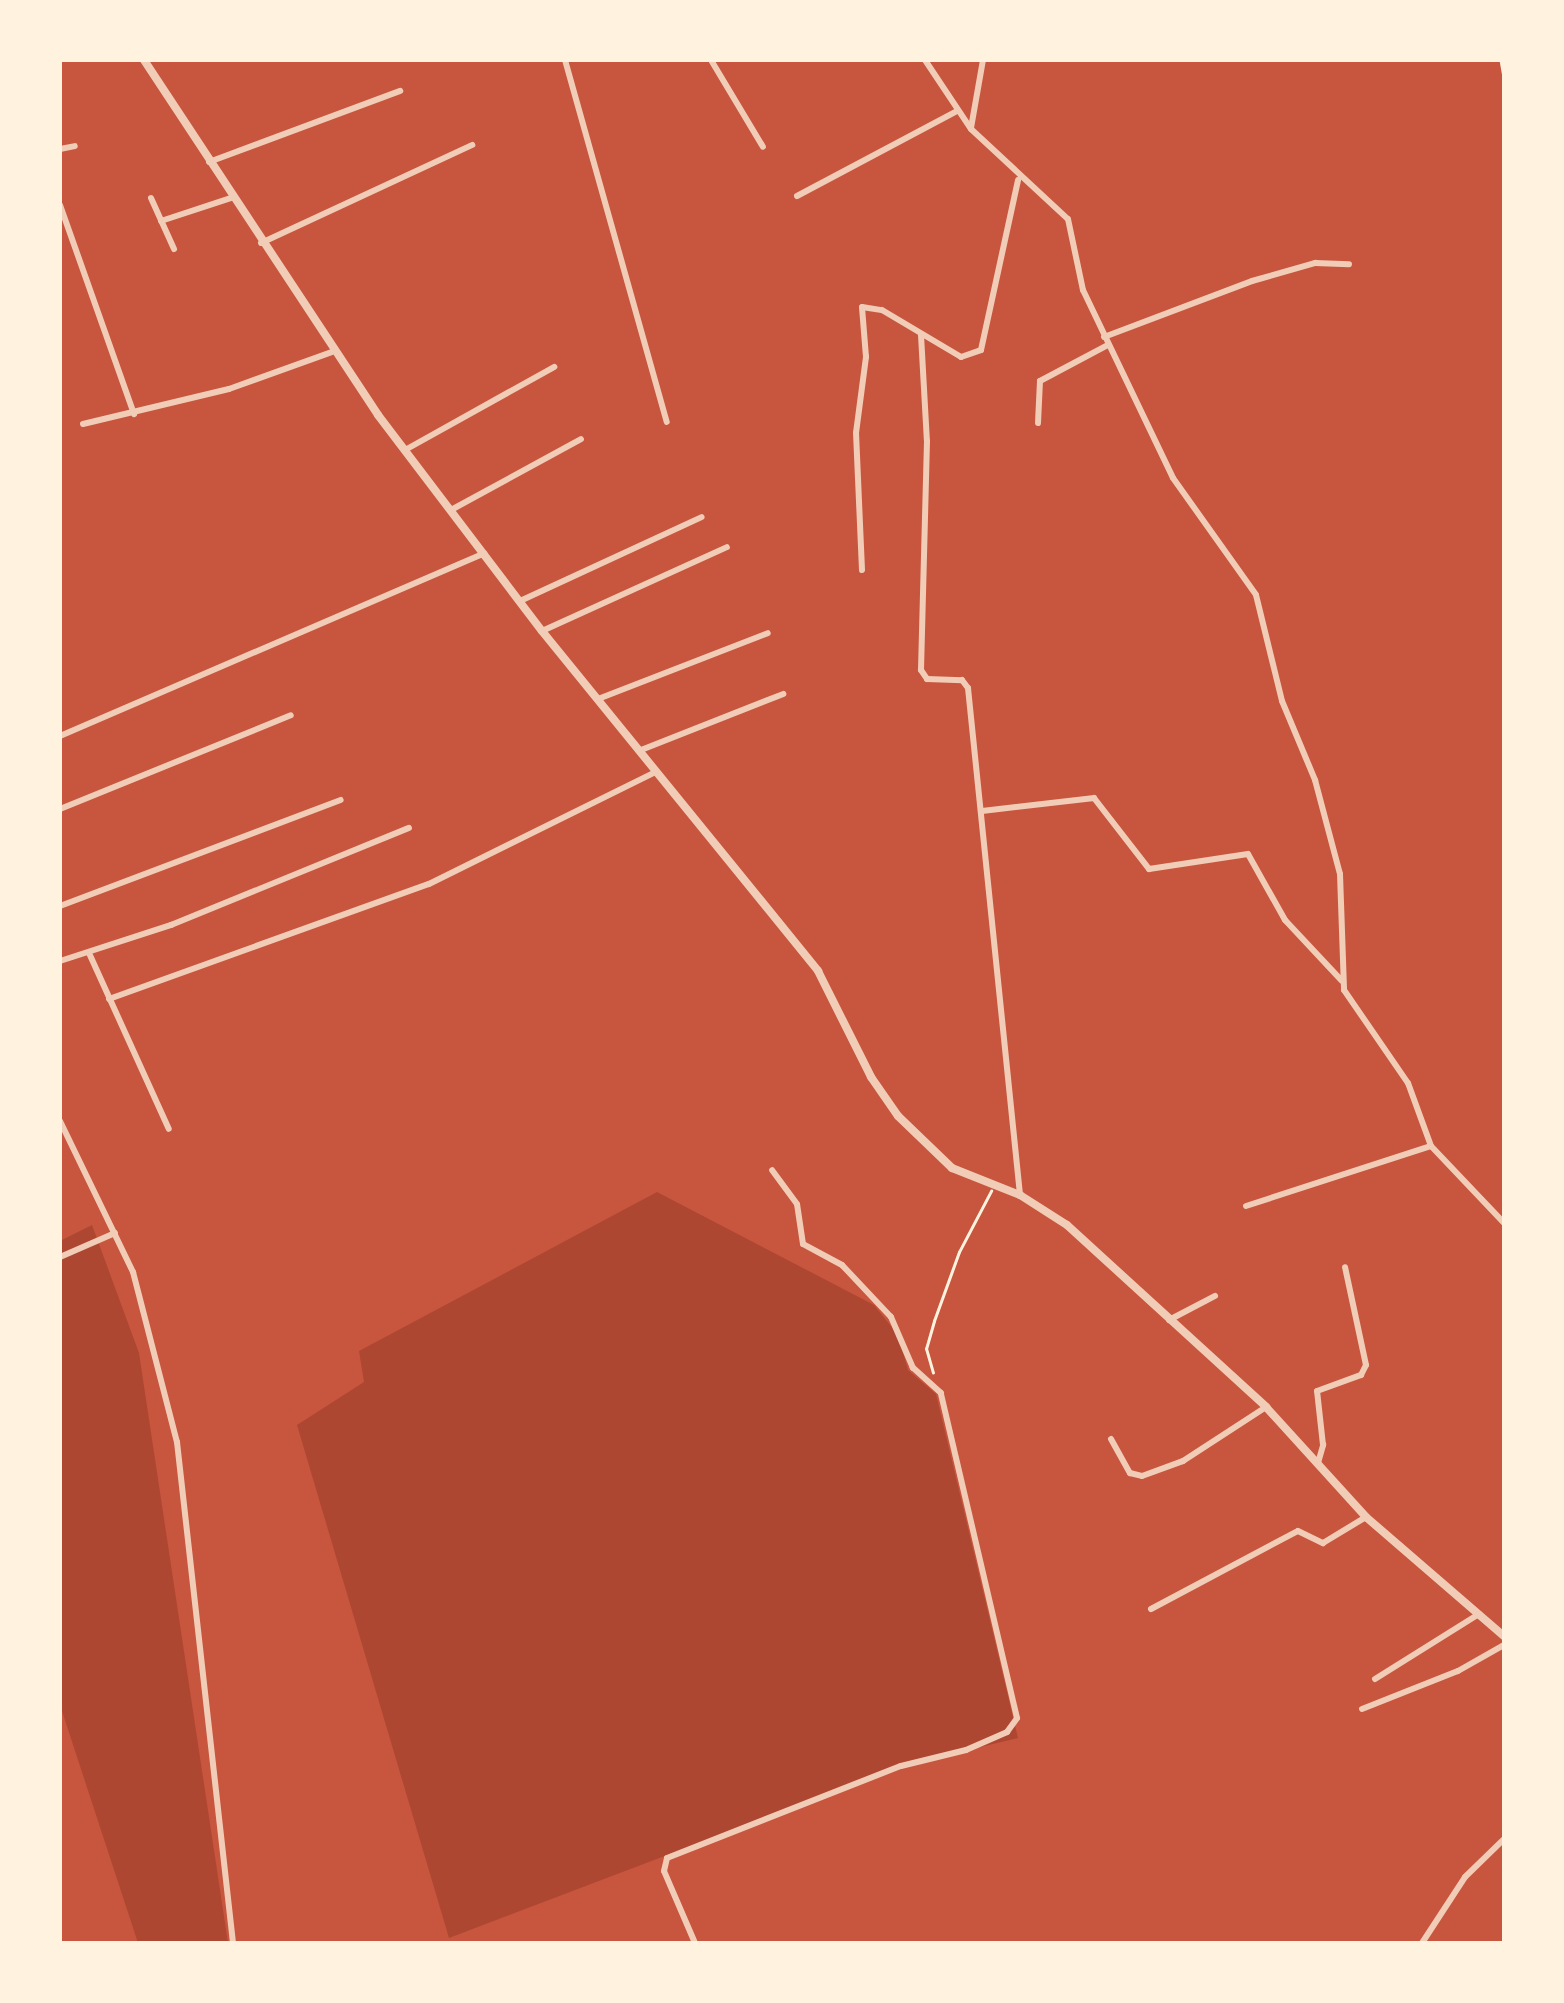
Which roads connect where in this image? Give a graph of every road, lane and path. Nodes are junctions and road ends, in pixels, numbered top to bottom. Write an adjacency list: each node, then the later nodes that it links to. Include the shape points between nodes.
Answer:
1 (144, 60): 15 (street)
2 (565, 60): 30 (street)
3 (712, 60): 13 (street)
4 (925, 60): 9 (street)
5 (983, 60): 10 (street)
6 (1501, 60): 7 (path)
7 (1504, 77)
8 (400, 91): 15 (street)
9 (957, 111): 10 (street); 17 (street)
10 (970, 129): 16 (street)
11 (472, 145): 22 (street)
12 (76, 146): 14 (street)
13 (763, 148)
14 (60, 149)
15 (209, 162): 19 (street)
16 (1018, 180): 25 (street, via 980,350 960,357); 26 (street, via 1068,219 1079,276)
17 (797, 196)
18 (151, 198): 21 (street)
19 (232, 198): 21 (street); 22 (street)
20 (60, 205): 29 (street)
21 (161, 221): 23 (street)
22 (261, 243): 27 (street)
23 (174, 249)
24 (1349, 264): 26 (street, via 1315,264 1252,281)
25 (921, 335): 39 (street, via 882,310 862,307 866,357 856,433); 51 (street, via 927,441 922,676 966,682)
26 (1106, 340): 31 (street, via 1040,381); 56 (street, via 1173,478 1256,596 1282,701 1315,780 1340,874)
27 (332, 352): 29 (street); 34 (street)
28 (554, 368): 34 (street)
29 (134, 414): 32 (street)
30 (667, 422)
31 (1038, 422)
32 (83, 424)
33 (582, 440): 35 (street)
34 (405, 450): 35 (street)
35 (451, 510): 38 (street)
36 (702, 516): 40 (street)
37 (727, 547): 41 (street)
38 (484, 553): 40 (street); 46 (street)
39 (862, 570)
40 (520, 601): 41 (street)
41 (542, 631): 44 (street)
42 (768, 633): 44 (street)
43 (783, 694): 47 (street)
44 (598, 699): 47 (street)
45 (291, 715): 50 (street)
46 (60, 736)
47 (640, 750): 48 (street)
48 (658, 772): 57 (street, via 430,884); 62 (street, via 830,988 863,1062 898,1116 952,1168)
49 (341, 800): 53 (street)
50 (60, 809)
51 (982, 811): 56 (street, via 1094,798 1146,868 1248,854 1285,920); 63 (street)
52 (408, 828): 54 (street)
53 (60, 906)
54 (89, 953): 55 (street); 57 (street)
55 (60, 961)
56 (1342, 980): 60 (street, via 1408,1083)
57 (109, 999): 59 (street)
58 (60, 1122): 66 (street)
59 (169, 1129)
60 (1430, 1146): 64 (street); 65 (street)
61 (772, 1170): 71 (street, via 797,1204 803,1244 842,1265 891,1317 910,1363)
62 (995, 1185): 63 (street); 71 (path, via 958,1252 926,1348)
63 (1020, 1195): 70 (street, via 1067,1225)
64 (1246, 1206)
65 (1504, 1223)
66 (115, 1233): 67 (street); 83 (street, via 146,1315 178,1442)
67 (60, 1258)
68 (1345, 1266): 74 (street, via 1366,1365 1362,1375 1317,1391 1323,1445)
69 (1215, 1296): 70 (street)
70 (1169, 1320): 72 (street)
71 (937, 1389): 84 (street, via 1018,1718 1006,1732 966,1750 902,1766 667,1858 664,1871)
72 (1266, 1407): 73 (street, via 1183,1460 1142,1476 1130,1473); 74 (street)
73 (1110, 1439)
74 (1318, 1462): 75 (street)
75 (1366, 1517): 76 (street, via 1323,1543 1298,1531); 77 (street)
76 (1152, 1608)
77 (1479, 1614): 78 (street); 80 (street)
78 (1504, 1636)
79 (1504, 1645): 81 (street)
80 (1376, 1679)
81 (1362, 1709)
82 (1504, 1839): 85 (street, via 1465,1878)
83 (232, 1943)
84 (695, 1943)
85 (1422, 1943)

